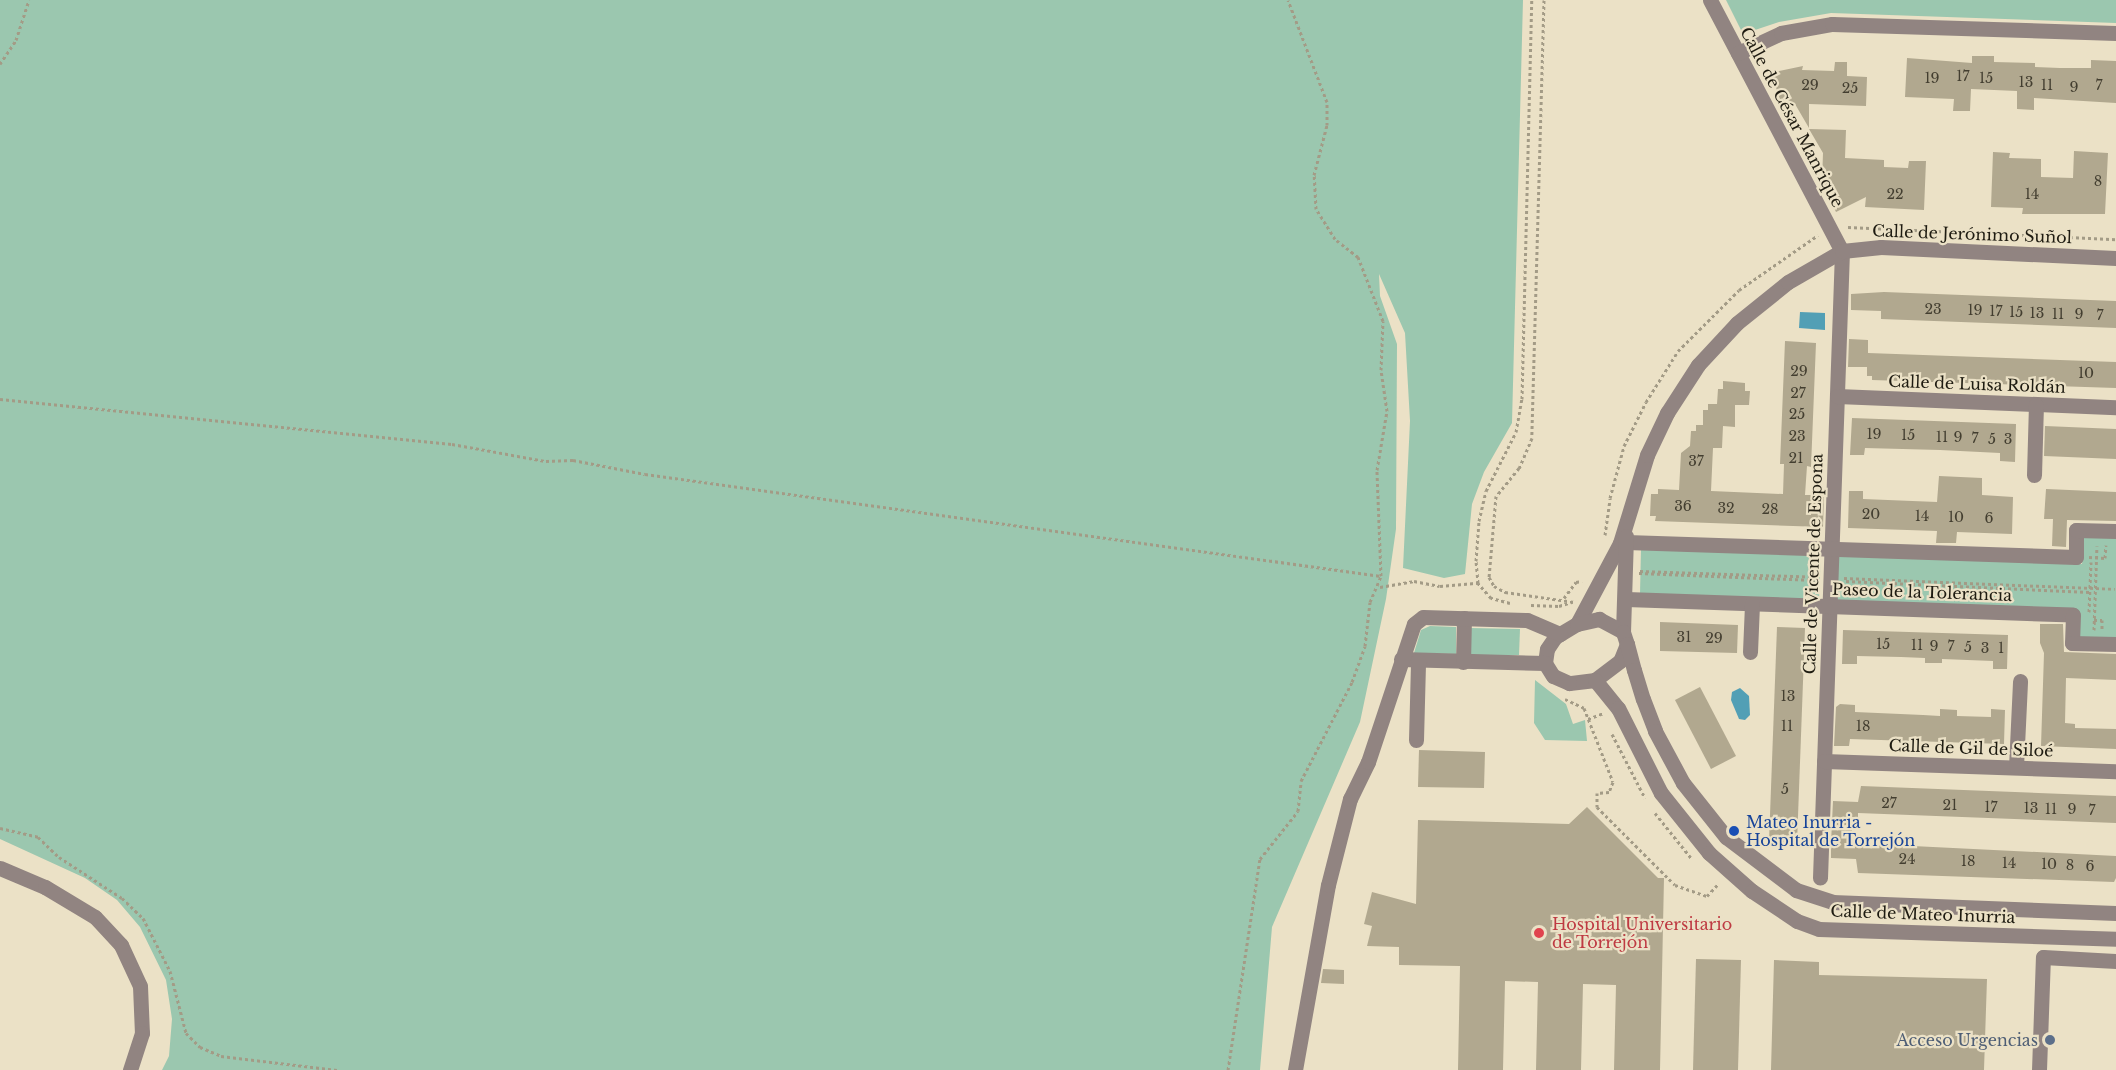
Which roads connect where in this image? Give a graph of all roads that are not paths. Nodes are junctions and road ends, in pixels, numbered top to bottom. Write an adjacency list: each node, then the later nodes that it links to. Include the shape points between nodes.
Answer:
1 (1710, 0): 3 (street, Calle de César Manrique)
2 (2116, 33): 3 (street, via 1832,24 1781,33)
3 (1738, 53): 4 (street, Calle de César Manrique)
4 (1842, 251): 5 (street, Calle de Jerónimo Suñol, via 1881,247); 6 (street, Calle de Vicente de Espona); 10 (street, Calle de Jerónimo Suñol, via 1788,282 1737,323 1698,365 1666,413)
5 (2116, 258)
6 (1837, 396): 7 (street, Calle de Luisa Roldán); 13 (street, Calle de Vicente de Espona)
7 (2036, 405): 8 (street, Calle de Luisa Roldán); 9 (street)
8 (2116, 407)
9 (2034, 475)
10 (1631, 503): 12 (street, Calle de Jerónimo Suñol); 18 (street, Calle de Jerónimo Suñol, via 1620,543 1580,602)
11 (2111, 537): 13 (street, via 2076,530 2076,557)
12 (1626, 542): 13 (street); 14 (street, Calle de Jerónimo Suñol)
13 (1832, 549): 16 (street, Calle de Vicente de Espona)
14 (1626, 599): 15 (street, Paseo de la Tolerancia); 20 (street, Calle de Jerónimo Suñol)
15 (1752, 604): 16 (street, Paseo de la Tolerancia); 22 (street)
16 (1830, 606): 21 (street, Paseo de la Tolerancia, via 2073,615 2072,643); 30 (street, Calle de Vicente de Espona)
17 (1464, 618): 19 (street, via 1527,620); 23 (street, via 1423,617 1414,624); 25 (street)
18 (1577, 624): 19 (street); 20 (street, via 1599,619)
19 (1560, 634): 26 (street, via 1547,649)
20 (1625, 638): 27 (street, via 1620,661); 35 (street, Calle de Mateo Inurria, via 1655,731 1683,783 1726,837 1796,890 1832,902)
21 (2116, 644)
22 (1750, 652)
23 (1401, 658): 24 (street); 39 (street, via 1368,762 1350,799 1328,885)
24 (1418, 661): 25 (street); 29 (street)
25 (1463, 662): 26 (street)
26 (1545, 663): 27 (street, via 1553,676 1569,683)
27 (1595, 680): 36 (street, Calle de Mateo Inurria, via 1618,708 1661,794 1709,853 1752,891 1797,921 1819,929)
28 (2020, 681): 31 (street)
29 (1416, 740)
30 (1824, 761): 31 (street, Calle de Gil de Siloé); 34 (street, Calle de Vicente de Espona)
31 (2016, 767): 32 (street, Calle de Gil de Siloé)
32 (2116, 771)
33 (0, 868): 38 (street, via 45,887 95,917 121,945 140,986 142,1033)
34 (1820, 878)
35 (2116, 913)
36 (2116, 939)
37 (2116, 961): 40 (street, via 2043,957)
38 (130, 1070)
39 (1295, 1070)
40 (2039, 1070)

